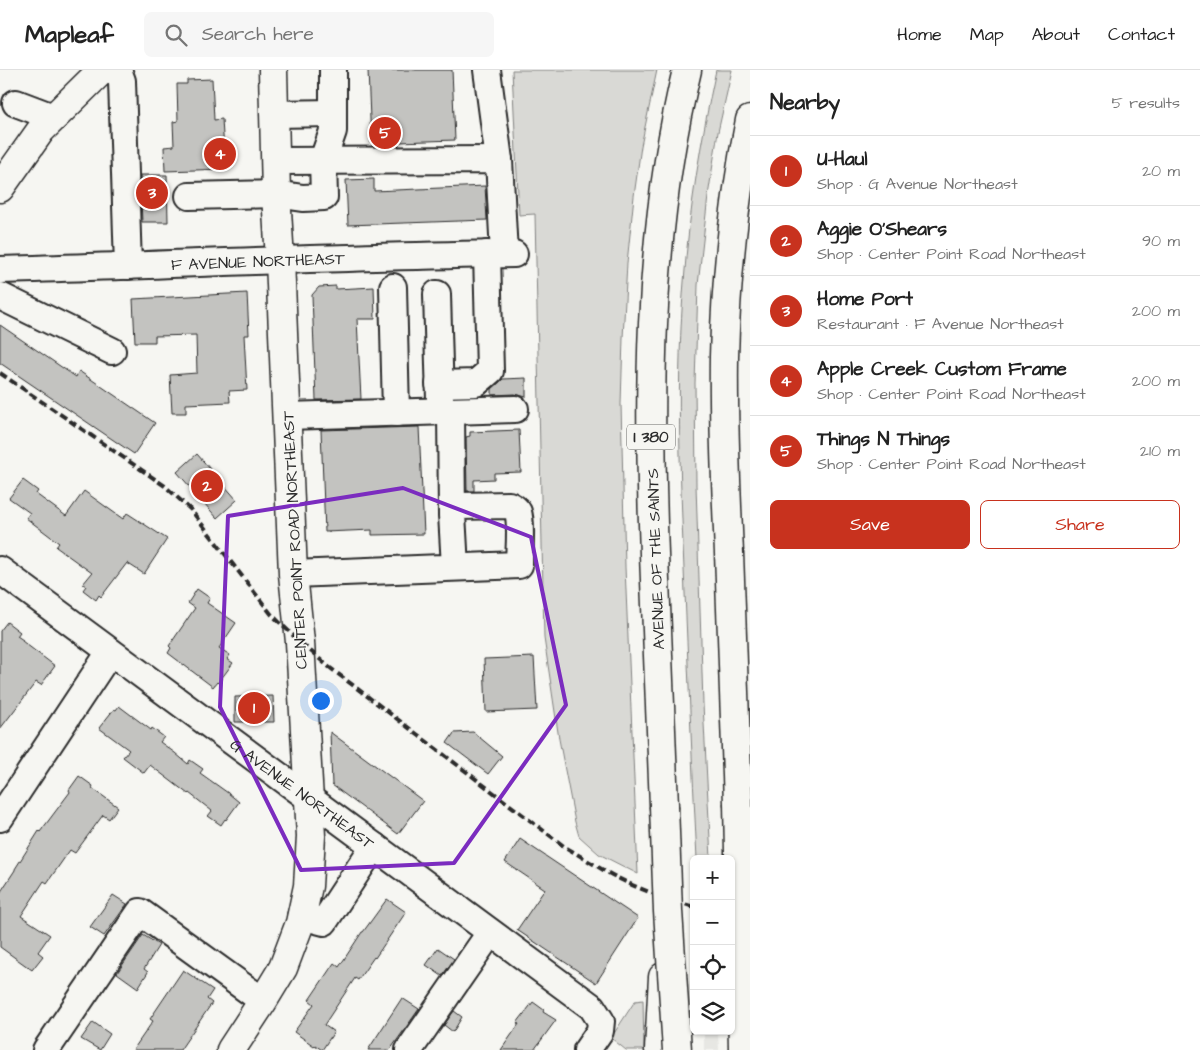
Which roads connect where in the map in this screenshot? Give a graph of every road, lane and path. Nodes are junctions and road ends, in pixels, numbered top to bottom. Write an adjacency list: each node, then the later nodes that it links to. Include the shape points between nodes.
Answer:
1 (102, 70): 10 (main road)
2 (118, 70): 20 (street, via 122,82)
3 (273, 70): 9 (main road, CENTER POINT ROAD NORTHEAST)
4 (334, 70): 8 (street)
5 (487, 70): 13 (street)
6 (687, 70): 39 (main road, AVENUE OF THE SAINTS / I 380, bridge, via 660,224 651,356 653,519)
7 (16, 103): 10 (street)
8 (333, 113): 9 (street); 12 (street, via 333,132)
9 (274, 114): 14 (main road, CENTER POINT ROAD NORTHEAST)
10 (53, 117): 15 (main road)
11 (750, 120): 43 (main road, bridge, via 735,212 724,358)
12 (323, 160): 13 (street); 14 (street); 16 (street, via 324,197)
13 (499, 160): 18 (street)
14 (276, 161): 16 (main road, CENTER POINT ROAD NORTHEAST)
15 (0, 188)
16 (276, 194): 17 (street); 19 (main road, CENTER POINT ROAD NORTHEAST)
17 (189, 196)
18 (502, 254): 19 (street, F AVENUE NORTHEAST); 26 (street, via 490,371 476,383)
19 (280, 260): 20 (street, F AVENUE NORTHEAST); 30 (main road, CENTER POINT ROAD NORTHEAST)
20 (128, 266): 21 (street, F AVENUE NORTHEAST)
21 (0, 270)
22 (393, 287): 29 (street)
23 (437, 294): 26 (street)
24 (0, 296): 25 (street)
25 (112, 351)
26 (439, 384): 28 (street)
27 (516, 409): 28 (street)
28 (445, 411): 29 (street); 31 (street)
29 (396, 413): 30 (street)
30 (287, 416): 34 (main road, CENTER POINT ROAD NORTHEAST)
31 (452, 514): 32 (street); 32 (street, via 460,506 509,505 518,511 520,527 519,564)
32 (456, 567): 34 (street)
33 (0, 570): 35 (street, G AVENUE NORTHEAST)
34 (293, 574): 36 (main road, CENTER POINT ROAD NORTHEAST)
35 (110, 652): 36 (street, G AVENUE NORTHEAST); 37 (street)
36 (309, 798): 38 (street, G AVENUE NORTHEAST); 40 (main road, CENTER POINT ROAD NORTHEAST, via 308,886)
37 (0, 818)
38 (374, 846): 40 (street, via 324,922); 41 (street, G AVENUE NORTHEAST)
39 (668, 911): 48 (main road, bridge); 49 (main road, AVENUE OF THE SAINTS / I 380, bridge)
40 (301, 916): 42 (main road, CENTER POINT ROAD NORTHEAST, via 282,968)
41 (490, 933): 46 (street); 47 (street, G AVENUE NORTHEAST, via 592,1007 602,1021 600,1031)
42 (264, 1001): 44 (street, via 140,912); 45 (main road, CENTER POINT ROAD NORTHEAST)
43 (742, 1005): 50 (main road, bridge); 51 (main road, bridge)
44 (46, 1050)
45 (230, 1050)
46 (409, 1050)
47 (587, 1050)
48 (659, 1050)
49 (677, 1050)
50 (743, 1050)
51 (750, 1050)

